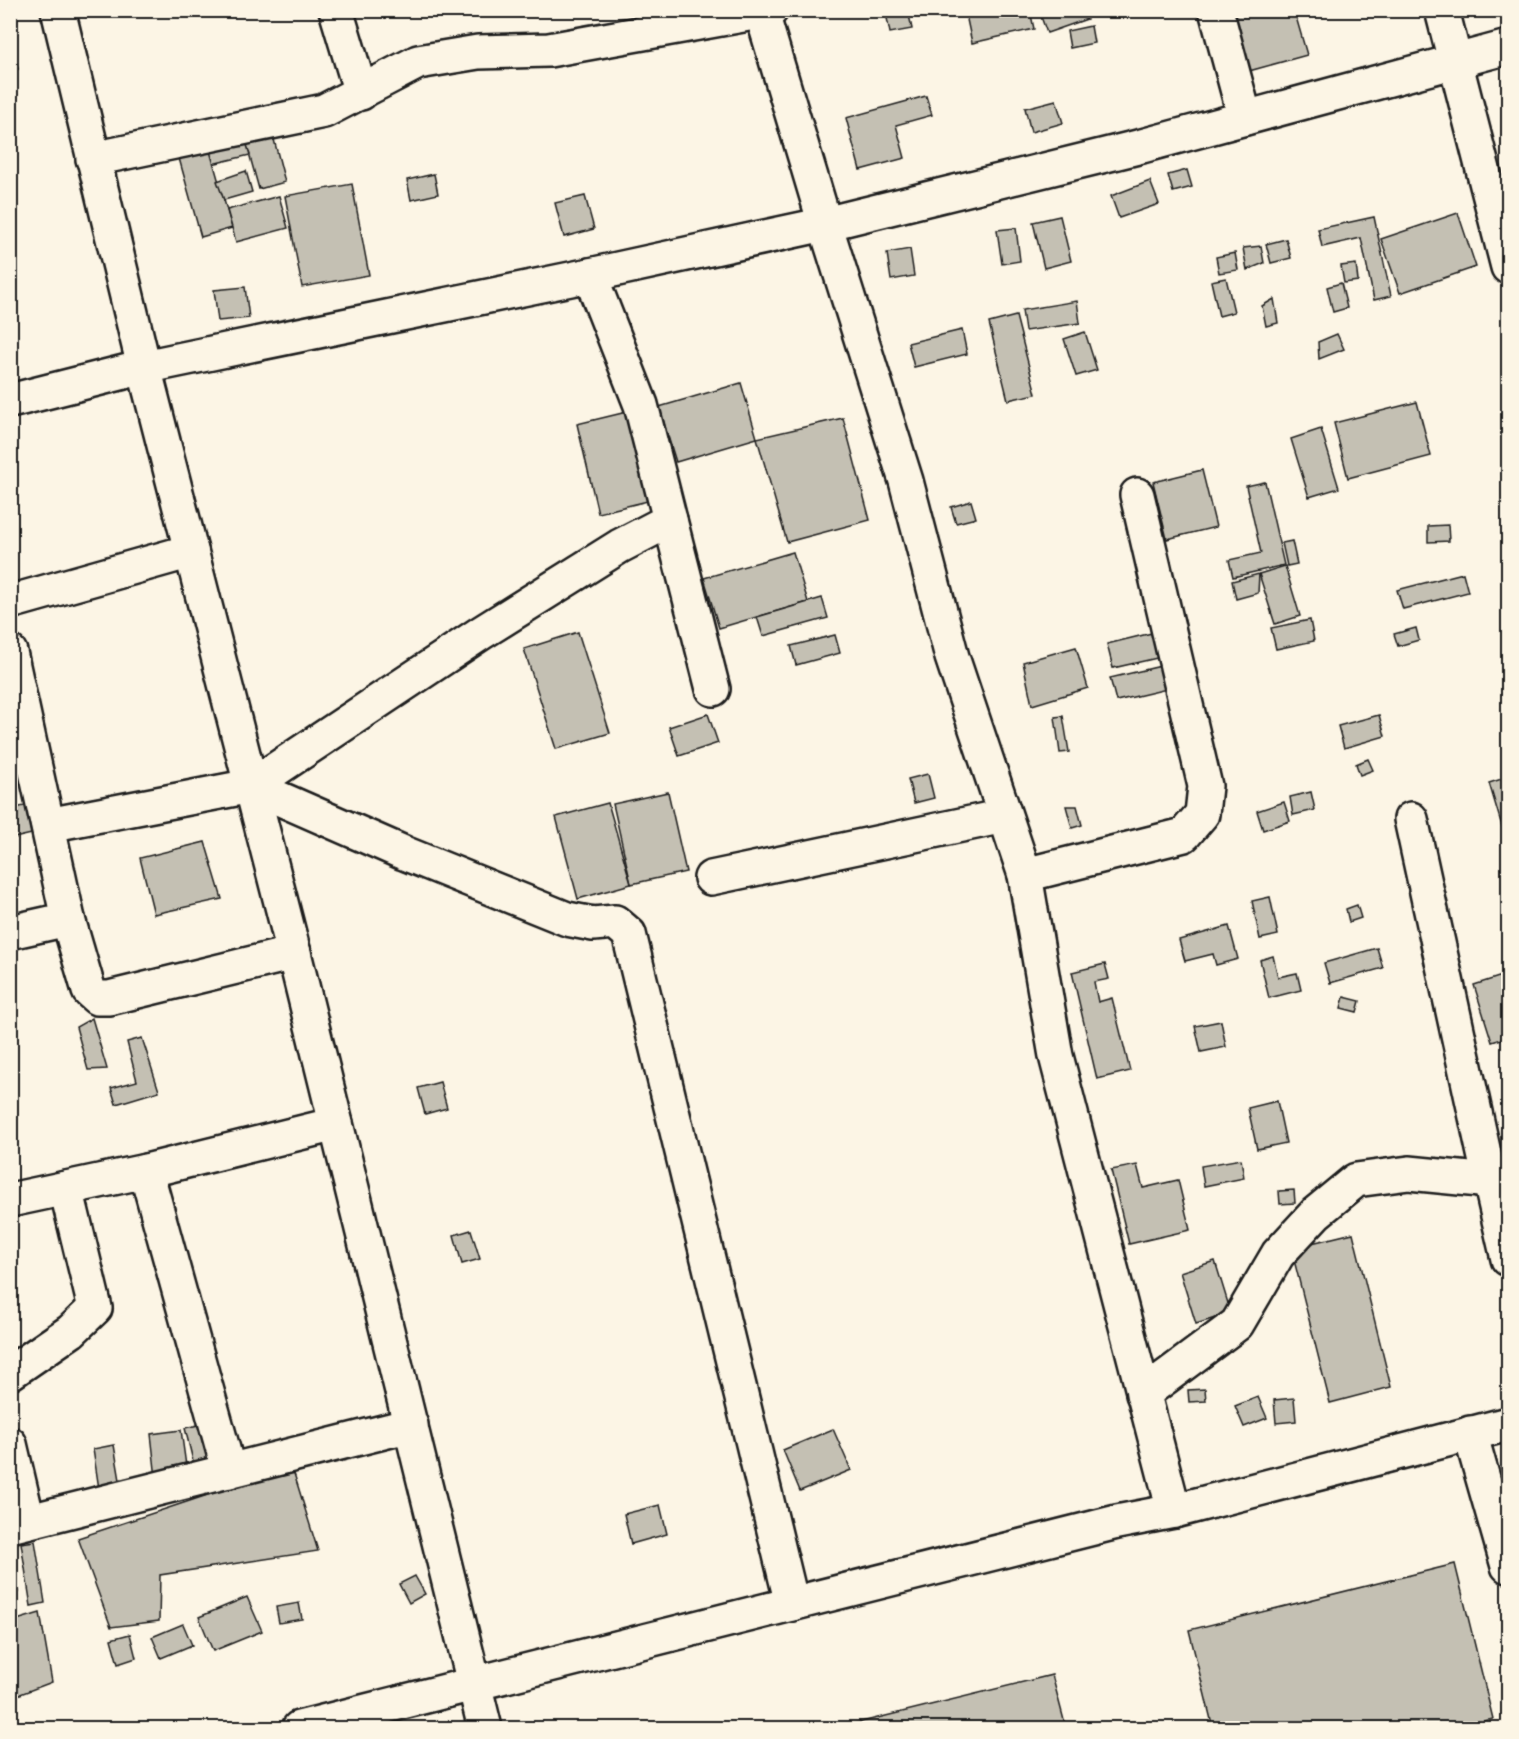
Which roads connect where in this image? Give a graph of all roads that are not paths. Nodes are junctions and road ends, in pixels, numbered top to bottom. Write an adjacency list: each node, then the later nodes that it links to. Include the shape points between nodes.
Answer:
1 (58, 10): 10 (street)
2 (336, 10): 8 (street)
3 (1216, 10): 9 (street)
4 (1442, 10): 7 (street)
5 (765, 11): 8 (street, via 549,50 478,52 418,62); 11 (street)
6 (1509, 47): 7 (street)
7 (1456, 62): 9 (street); 12 (street)
8 (361, 93): 10 (street, via 324,111)
9 (1245, 118): 11 (street)
10 (93, 159): 14 (street)
11 (825, 224): 13 (street); 23 (street, via 906,481 952,657)
12 (1509, 267)
13 (590, 275): 14 (street); 17 (street, via 641,405)
14 (144, 367): 15 (street); 18 (street)
15 (10, 401)
16 (1137, 495): 26 (street, via 1205,786 1202,814 1184,835)
17 (670, 520): 21 (street); 22 (street, via 481,633)
18 (191, 551): 19 (street); 22 (street)
19 (10, 603)
20 (10, 652): 25 (street)
21 (713, 688)
22 (251, 786): 25 (street); 30 (street); 47 (street, via 567,919 593,924 615,922 629,934)
23 (1004, 816): 26 (street); 27 (street)
24 (1411, 819): 33 (street)
25 (48, 825): 28 (street)
26 (1025, 875): 38 (street, via 1056,1056)
27 (711, 878)
28 (69, 919): 29 (street); 30 (street, via 89,991 97,998)
29 (10, 932)
30 (294, 954): 31 (street)
31 (336, 1124): 32 (street); 40 (street)
32 (146, 1171): 34 (street); 43 (street)
33 (1490, 1181): 36 (street); 38 (street, via 1409,1173 1356,1180 1316,1213 1278,1254 1237,1324)
34 (66, 1188): 35 (street); 37 (street, via 94,1308 72,1331)
35 (10, 1200)
36 (1509, 1259)
37 (10, 1373)
38 (1143, 1394): 44 (street)
39 (1509, 1424): 41 (street)
40 (411, 1425): 43 (street); 48 (street)
41 (1470, 1433): 44 (street); 46 (street)
42 (10, 1444): 45 (street)
43 (230, 1471): 45 (street)
44 (1174, 1510): 47 (street)
45 (19, 1524)
46 (1509, 1566)
47 (792, 1604): 48 (street)
48 (474, 1684): 49 (street); 50 (street)
49 (299, 1728)
50 (485, 1728)

